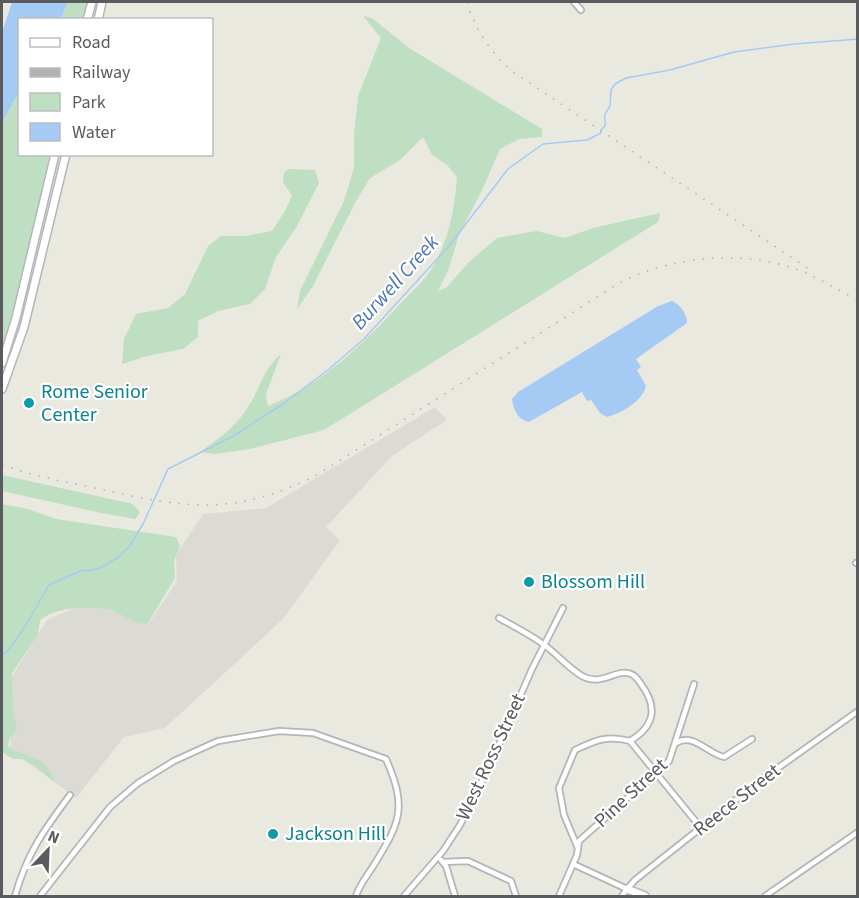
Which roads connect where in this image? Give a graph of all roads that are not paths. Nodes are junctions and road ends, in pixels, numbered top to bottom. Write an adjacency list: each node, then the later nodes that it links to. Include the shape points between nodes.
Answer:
1 (92, 2): 5 (main road)
2 (102, 2): 6 (main road)
3 (574, 2): 4 (street)
4 (581, 10)
5 (88, 18)
6 (98, 18)
7 (55, 156): 9 (main road)
8 (66, 156): 10 (main road, via 24,327)
9 (2, 363)
10 (2, 389)
11 (563, 608): 13 (street, West Ross Street)
12 (499, 618): 13 (street)
13 (544, 644): 17 (street, via 585,678 599,680 624,673 636,678 649,695 652,708 643,733); 24 (street, West Ross Street, via 477,793)
14 (694, 684): 18 (street, Pine Street)
15 (858, 711): 21 (street, Reece Street)
16 (752, 739): 18 (street, via 724,757 692,741 683,739)
17 (630, 741): 19 (street); 23 (street, via 615,737 575,750 559,788)
18 (676, 743): 19 (street, Pine Street, via 669,761)
19 (657, 773): 21 (street); 23 (street, Pine Street)
20 (70, 795): 28 (street, via 32,850)
21 (701, 828): 27 (street, Reece Street)
22 (858, 832): 37 (street)
23 (577, 846): 26 (street)
24 (438, 856): 25 (street); 31 (street, West Ross Street)
25 (443, 862): 32 (street); 33 (street, via 468,861 511,881)
26 (573, 864): 27 (street); 34 (street)
27 (627, 889): 35 (street, Reece Street); 36 (main road)
28 (15, 897)
29 (40, 897): 30 (street, via 110,807 138,783 218,741 279,731 313,733 386,759 396,783 399,814)
30 (356, 897)
31 (404, 897)
32 (455, 897)
33 (516, 897)
34 (559, 897)
35 (622, 897)
36 (645, 897)
37 (765, 897)

